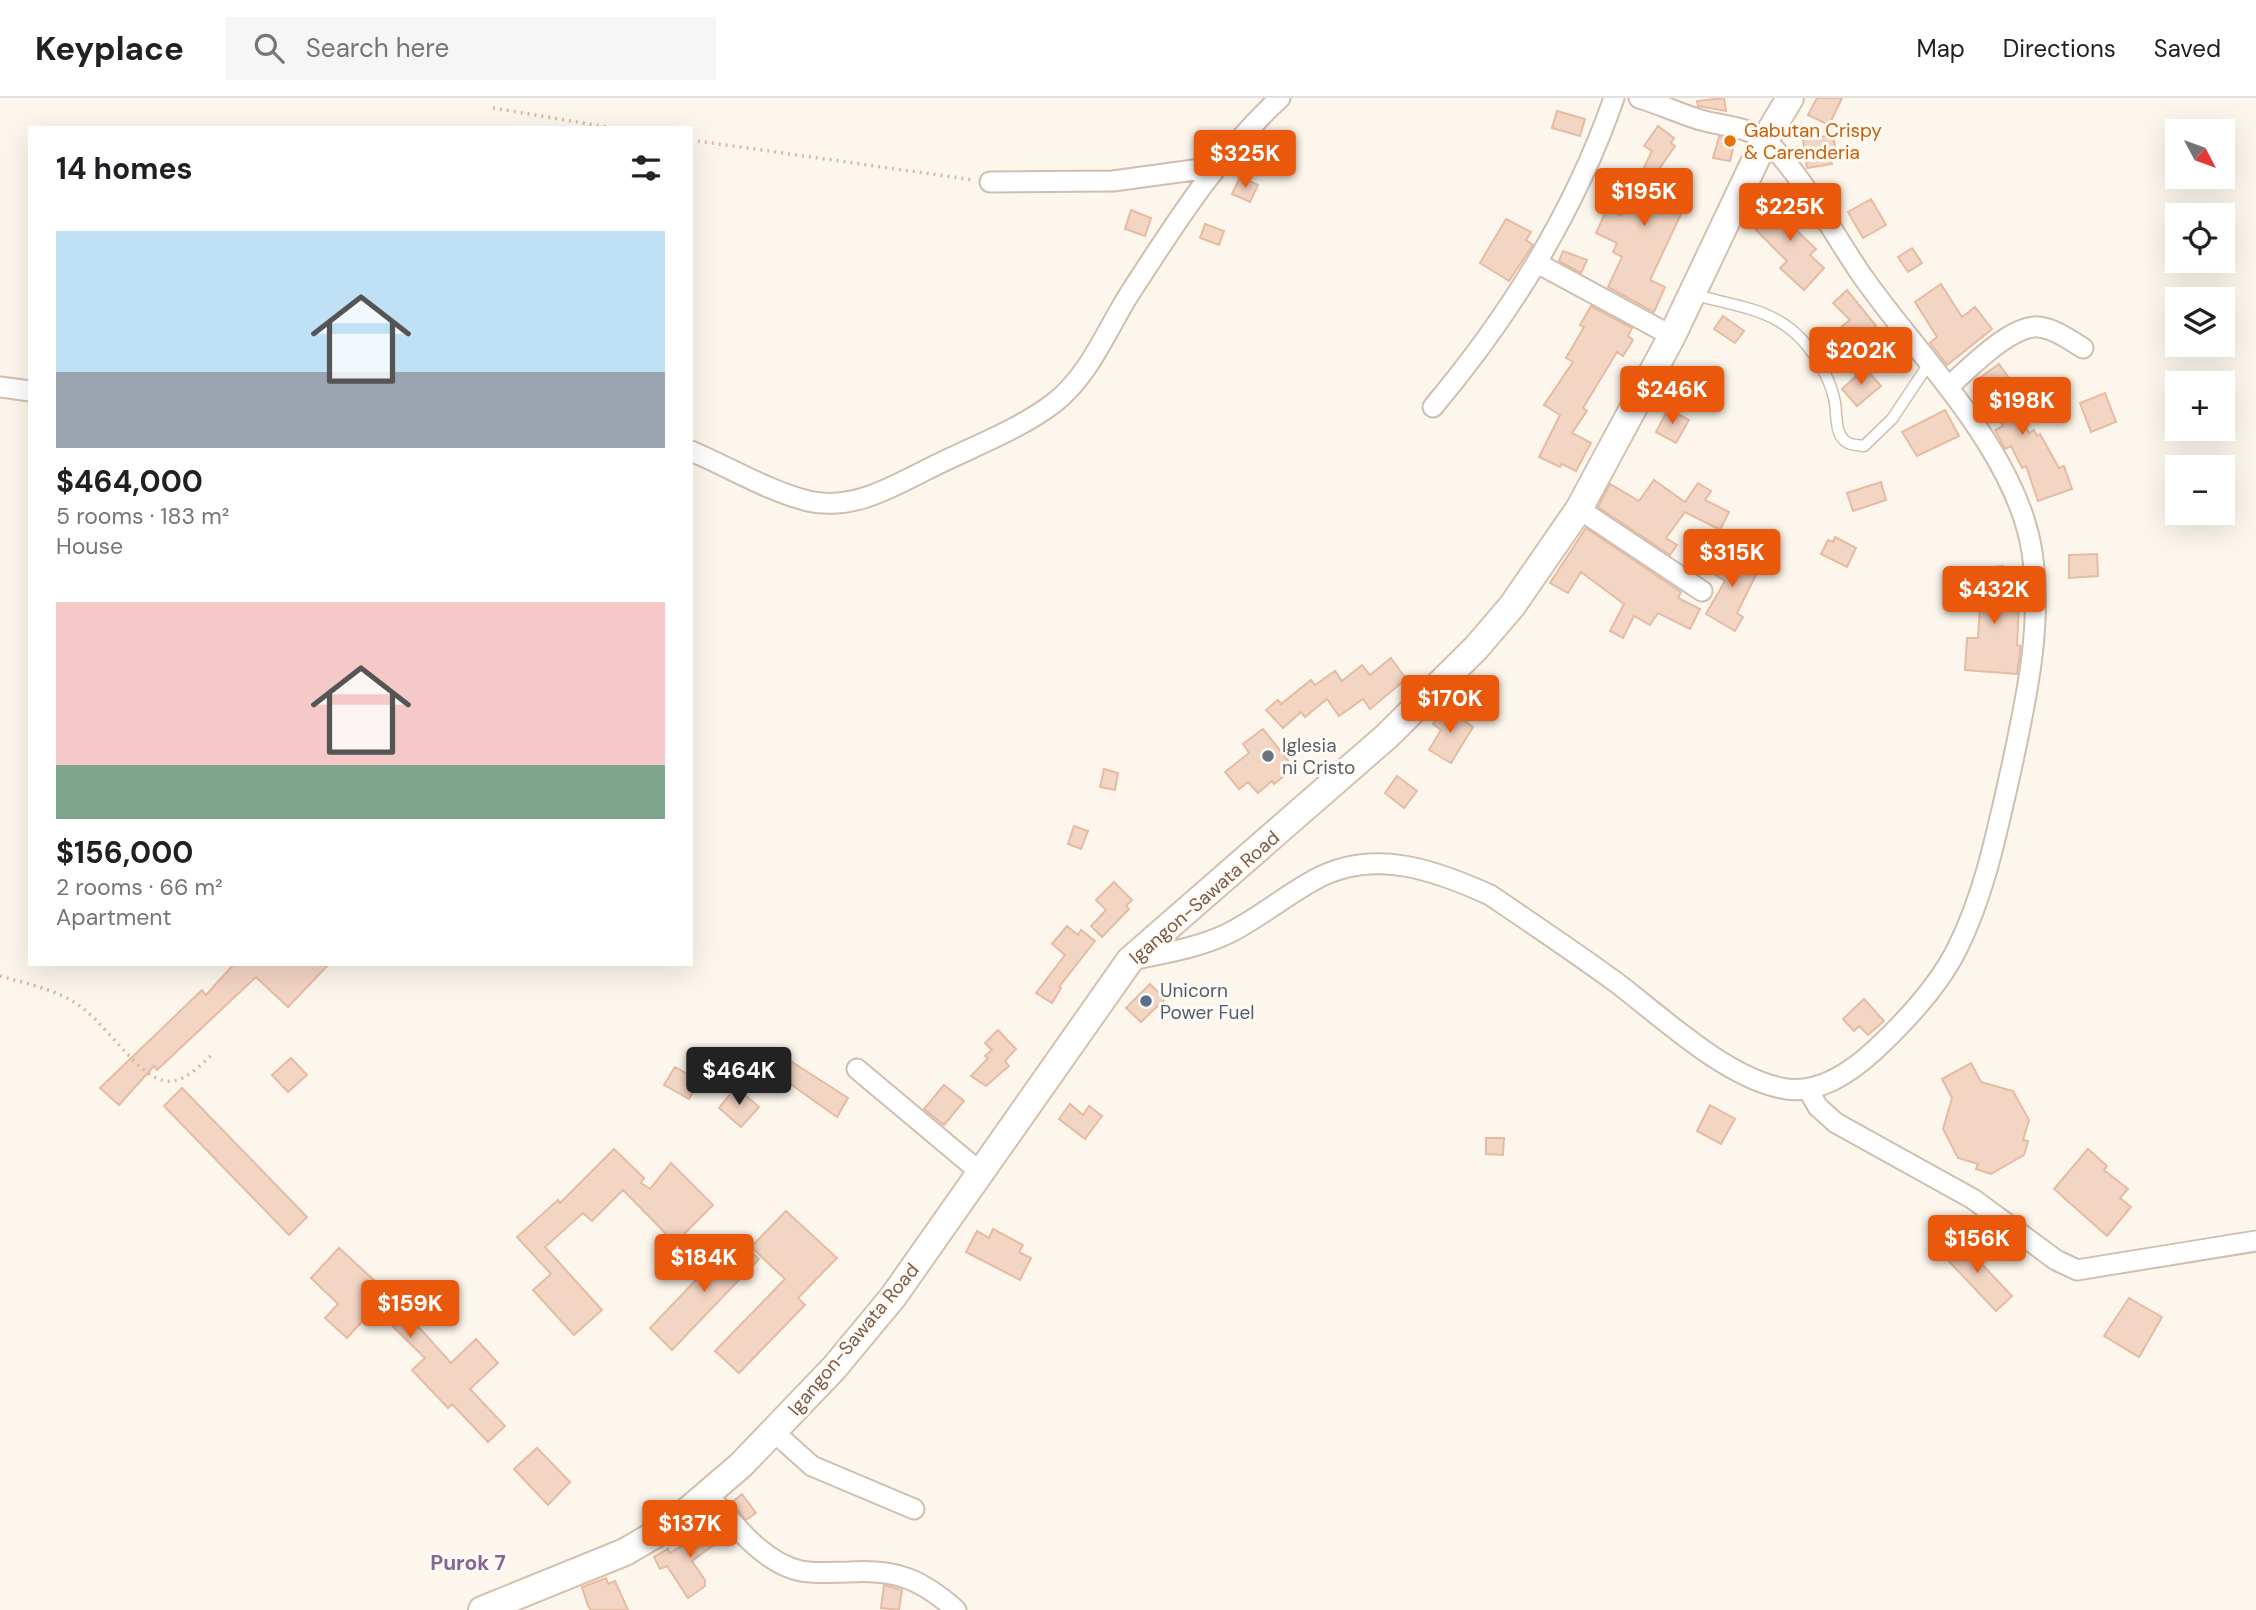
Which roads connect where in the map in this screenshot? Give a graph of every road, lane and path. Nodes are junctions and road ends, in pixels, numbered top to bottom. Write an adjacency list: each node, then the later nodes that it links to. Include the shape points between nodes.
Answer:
1 (1280, 98): 9 (street, via 1243,132)
2 (1614, 98): 11 (street, via 1587,170)
3 (1639, 98): 8 (street)
4 (1787, 102): 8 (main road, Igangon-Sawata Road)
5 (493, 108): 6 (path)
6 (601, 126)
7 (693, 140): 10 (path)
8 (1765, 140): 12 (main road, Igangon-Sawata Road); 15 (street)
9 (1216, 167): 10 (street, via 1113,181); 20 (street, via 1130,292 1081,376 1055,402 1026,421 890,488 835,504 808,501)
10 (990, 182)
11 (1537, 263): 13 (street); 19 (street, via 1475,357)
12 (1692, 293): 13 (main road, Igangon-Sawata Road); 15 (lane, via 1770,315 1804,342 1822,368 1834,398 1840,434 1848,444 1864,446 1876,437)
13 (1672, 335): 21 (main road, Igangon-Sawata Road)
14 (2083, 348): 17 (street, via 2056,332 2038,327 2020,330)
15 (1930, 362): 17 (street)
16 (0, 387): 18 (street)
17 (1948, 387): 27 (street, via 2001,467 2020,506 2032,552 2029,688 1981,893 1956,952 1889,1037 1836,1078)
18 (28, 391)
19 (1433, 407)
20 (693, 452)
21 (1579, 509): 22 (street); 23 (main road, Igangon-Sawata Road, via 1511,606 1429,696)
22 (1702, 591)
23 (1130, 960): 27 (street, via 1232,932 1318,878 1339,870 1384,863 1412,865 1490,895 1732,1068 1782,1089); 28 (main road, Igangon-Sawata Road)
24 (0, 975): 25 (path, via 74,1001 101,1023 137,1065 167,1082 185,1077)
25 (212, 1055)
26 (856, 1069): 28 (street)
27 (1808, 1090): 29 (street, via 1836,1123 1973,1199 2056,1261 2077,1270)
28 (980, 1172): 30 (main road, Igangon-Sawata Road, via 893,1297)
29 (2256, 1241)
30 (774, 1432): 31 (main road, Igangon-Sawata Road); 32 (street, via 812,1466)
31 (707, 1494): 33 (main road, Igangon-Sawata Road, via 671,1525 625,1552); 34 (street, via 759,1548 778,1561 800,1571 889,1571 924,1587)
32 (914, 1509)
33 (482, 1610)
34 (956, 1610)

